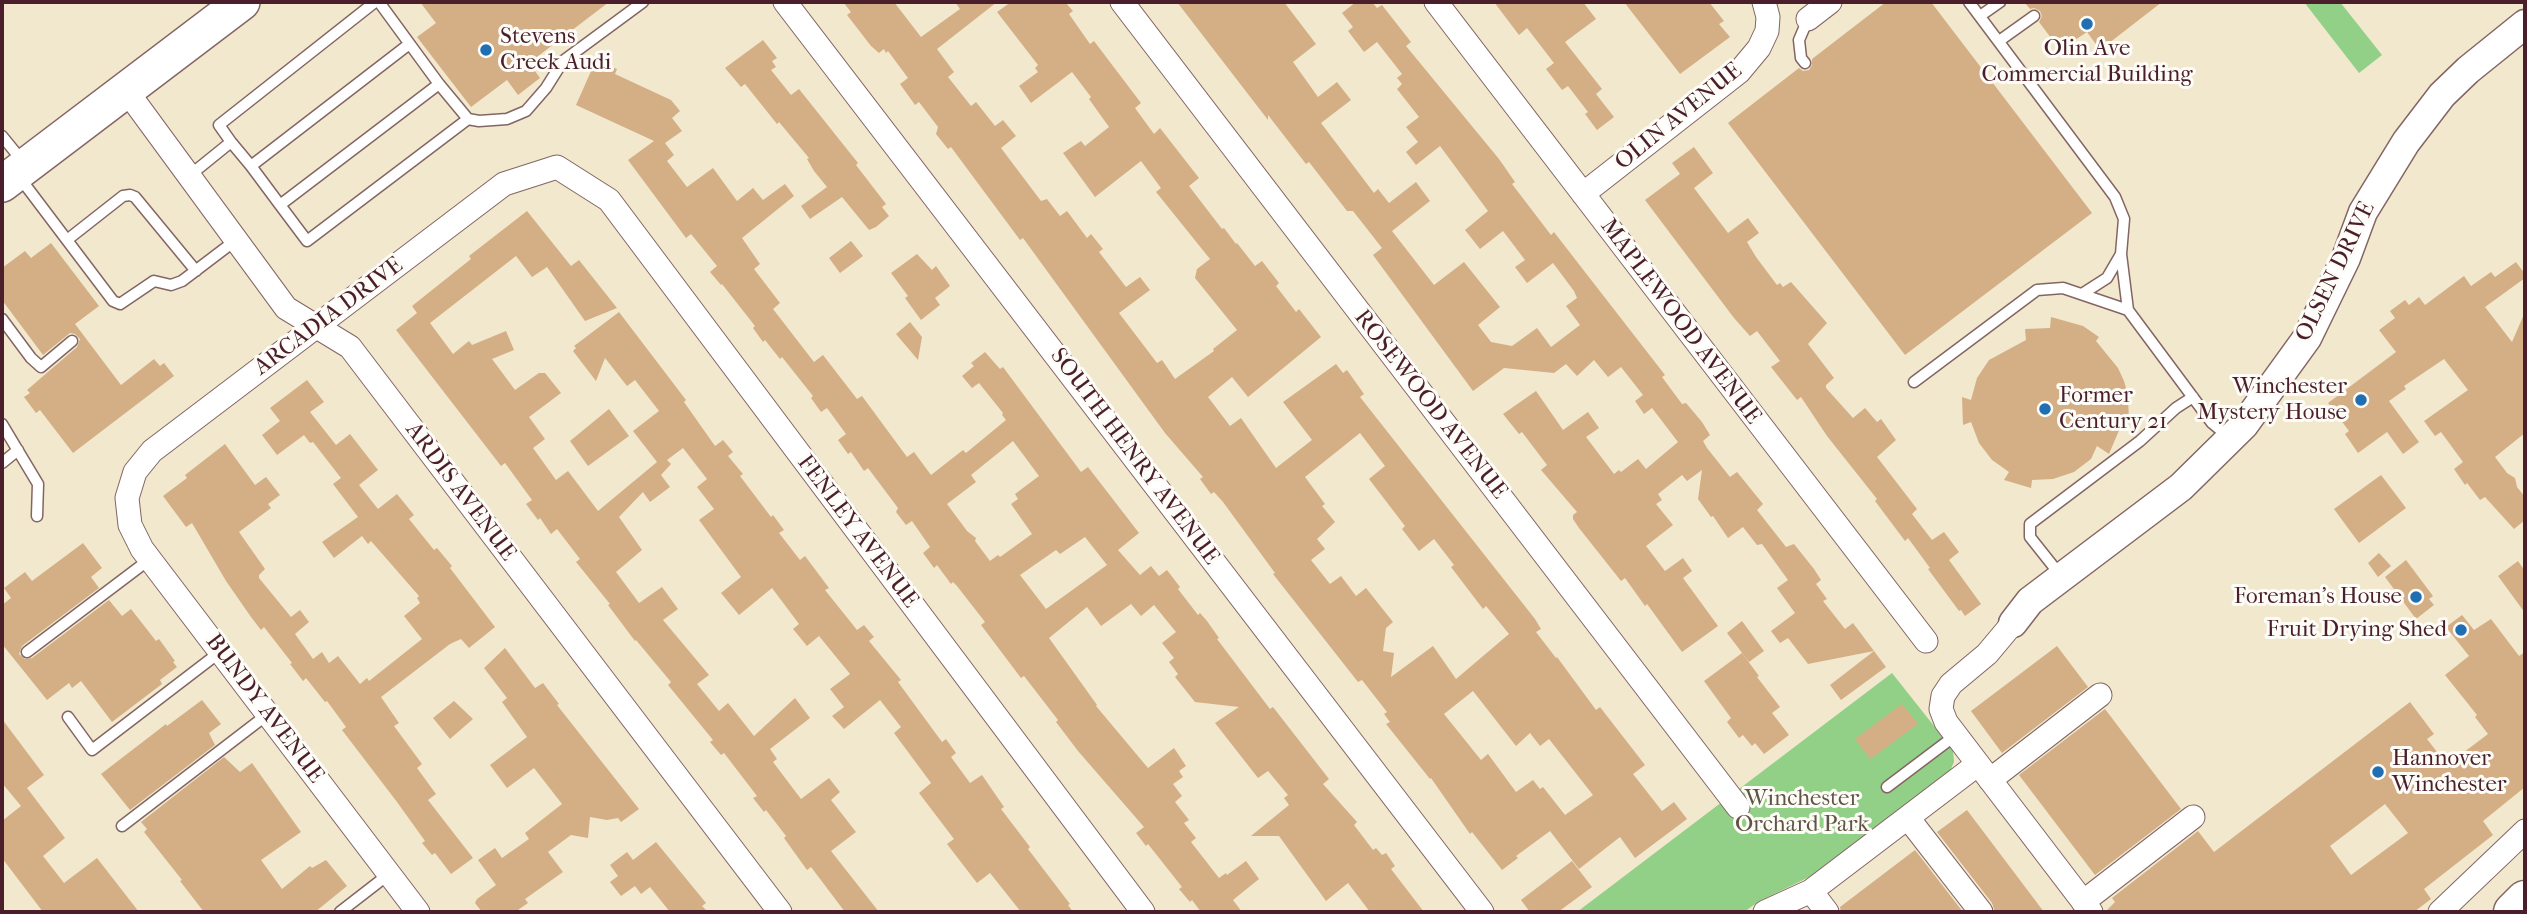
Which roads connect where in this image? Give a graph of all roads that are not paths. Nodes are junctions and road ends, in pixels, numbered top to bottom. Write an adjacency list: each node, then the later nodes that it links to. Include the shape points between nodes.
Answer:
1 (242, 2): 19 (main road)
2 (377, 2): 16 (lane); 22 (lane, via 219,125)
3 (643, 2): 20 (lane, via 563,61 526,111 508,119)
4 (785, 2): 71 (street, SOUTH HENRY AVENUE)
5 (1122, 2): 58 (street, ROSEWOOD AVENUE)
6 (1436, 2): 27 (street, MAPLEWOOD AVENUE)
7 (1764, 2): 27 (street, OLIN AVENUE, via 1767,31 1739,72)
8 (1830, 2): 13 (street)
9 (1969, 2): 11 (lane)
10 (2000, 2): 11 (lane)
11 (1980, 16): 15 (lane)
12 (2034, 16): 15 (lane)
13 (1808, 19): 17 (lane, via 1799,40)
14 (2525, 24): 41 (street, OLSEN DRIVE, via 2442,95 2406,142 2363,212 2307,338)
15 (1999, 41): 31 (lane, via 2115,197 2124,219)
16 (408, 45): 18 (lane); 23 (lane)
17 (1805, 64)
18 (439, 84): 20 (lane); 28 (lane)
19 (126, 90): 25 (main road); 26 (street, ARDIS AVENUE)
20 (468, 119): 28 (lane, via 307,241)
21 (2, 136): 25 (lane)
22 (231, 142): 23 (lane); 26 (lane)
23 (251, 166): 28 (lane)
24 (557, 167): 36 (street, ARCADIA DRIVE, via 504,184); 70 (street, FENLEY AVENUE, via 609,200)
25 (15, 174): 29 (lane)
26 (189, 176): 30 (street, ARDIS AVENUE)
27 (1583, 194): 49 (street, MAPLEWOOD AVENUE)
28 (280, 205)
29 (67, 240): 32 (lane, via 120,304 154,281 171,285); 32 (lane, via 130,195)
30 (236, 240): 32 (lane); 36 (street, ARDIS AVENUE, via 286,308)
31 (2121, 254): 33 (lane, via 2107,278); 34 (lane)
32 (196, 271)
33 (2082, 294): 34 (lane); 38 (lane, via 2063,288 2037,289)
34 (2128, 310): 39 (lane)
35 (2, 320): 37 (lane, via 41,367)
36 (315, 326): 44 (street, ARCADIA DRIVE, via 152,451 135,472); 69 (street, ARDIS AVENUE, via 350,346)
37 (72, 341)
38 (1914, 382)
39 (2193, 397): 41 (lane); 47 (lane, via 2030,524 2030,537)
40 (2, 424): 42 (lane)
41 (2231, 439): 47 (street, OLSEN DRIVE, via 2181,487)
42 (18, 450): 43 (lane); 45 (lane, via 38,484)
43 (2, 463)
44 (127, 498): 46 (street, BUNDY AVENUE, via 130,525)
45 (37, 516)
46 (150, 559): 50 (lane); 51 (street, BUNDY AVENUE)
47 (2062, 577): 48 (street, OLSEN DRIVE, via 2030,601)
48 (2012, 623): 55 (street, via 1943,696 1941,709)
49 (1926, 642)
50 (27, 652)
51 (220, 652): 53 (street, BUNDY AVENUE); 54 (lane, via 92,750)
52 (2100, 695): 56 (street)
53 (268, 714): 61 (lane); 63 (street, BUNDY AVENUE)
54 (68, 717)
55 (1956, 735): 56 (street); 57 (lane)
56 (1984, 772): 60 (street); 66 (street)
57 (1887, 787)
58 (1738, 807)
59 (2193, 817): 66 (street)
60 (1908, 818): 64 (street); 74 (street)
61 (122, 826)
62 (2525, 831): 75 (street)
63 (390, 874): 67 (lane); 68 (street, BUNDY AVENUE)
64 (1811, 891): 72 (street); 73 (street)
65 (2525, 900): 76 (highway)
66 (2087, 907)
67 (340, 912)
68 (418, 912)
69 (780, 912)
70 (1143, 912)
71 (1482, 912)
72 (1765, 912)
73 (1827, 912)
74 (1981, 912)
75 (2440, 912)
76 (2513, 912)

